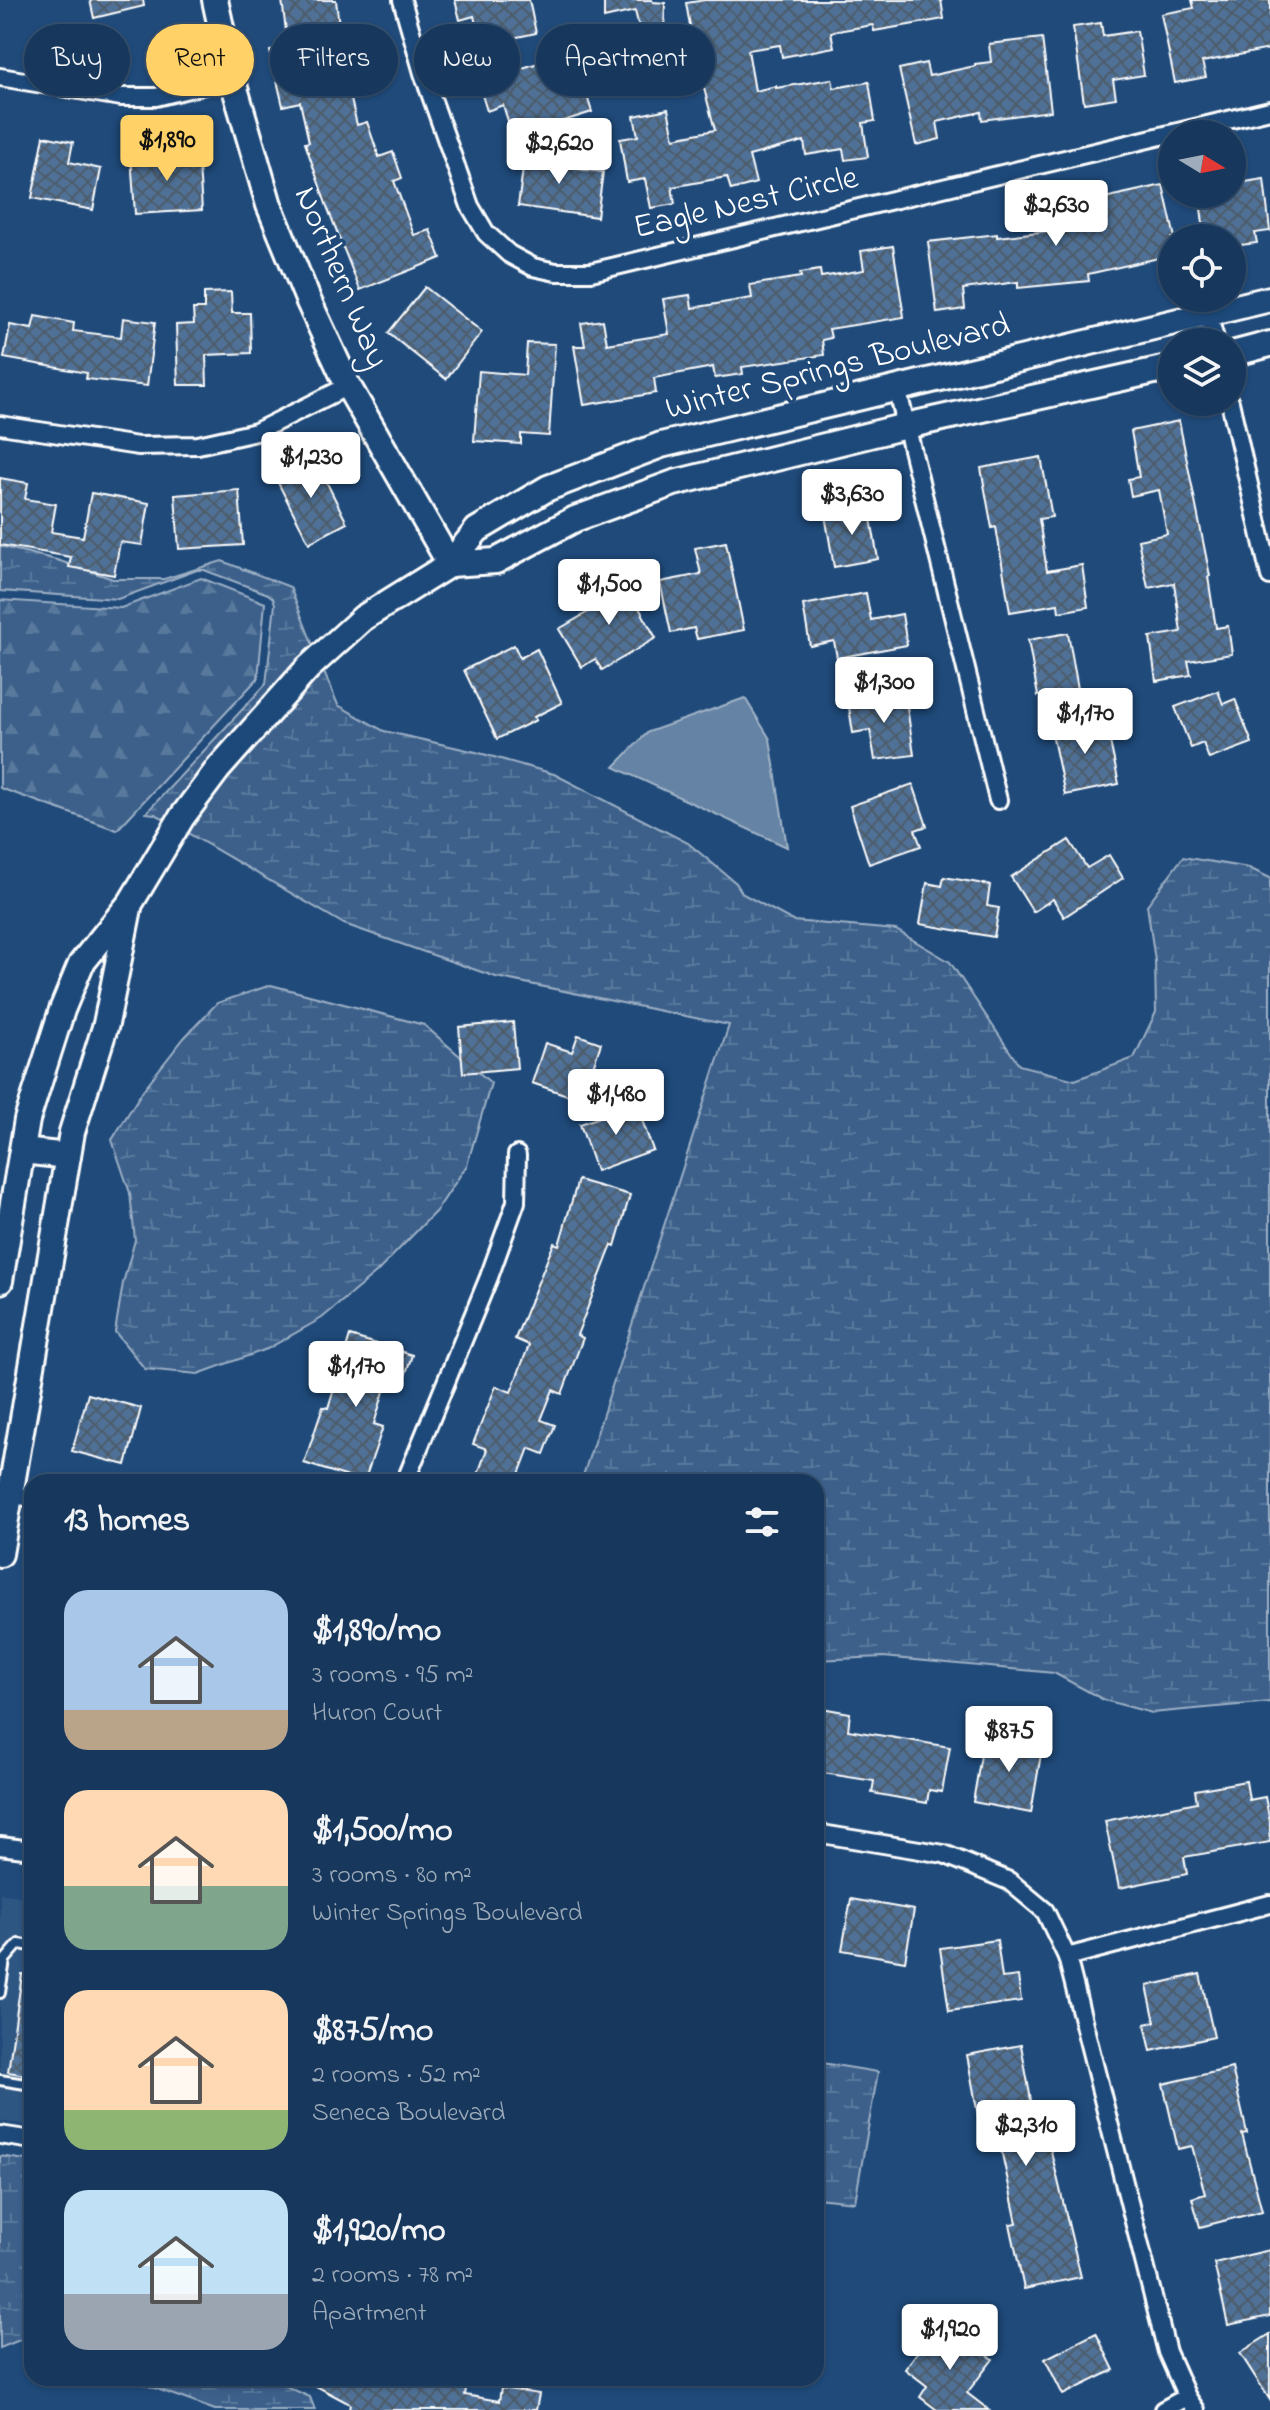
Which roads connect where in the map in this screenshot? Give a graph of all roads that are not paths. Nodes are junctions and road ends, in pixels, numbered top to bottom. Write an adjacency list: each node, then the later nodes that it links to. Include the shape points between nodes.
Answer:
1 (215, 0): 3 (street, Northern Way)
2 (402, 0): 7 (street, Eagle Nest Circle, via 470,206 486,233 509,254 556,272 591,272)
3 (220, 24)
4 (0, 77): 5 (street, via 121,97)
5 (160, 96)
6 (237, 96): 14 (street, Northern Way, via 269,205)
7 (1270, 110)
8 (1270, 299): 9 (street, Winter Springs Boulevard)
9 (1208, 314): 10 (street); 15 (street, Winter Springs Boulevard)
10 (1212, 328)
11 (1270, 344): 12 (street)
12 (1246, 350)
13 (1158, 370): 18 (street, Winter Springs Boulevard)
14 (348, 386): 17 (street, via 256,432 198,445 138,446); 19 (street, Northern Way)
15 (897, 388): 18 (street); 19 (street, Winter Springs Boulevard, via 661,445 548,488 477,530)
16 (1233, 416): 20 (street)
17 (0, 425)
18 (906, 426): 19 (street, Winter Springs Boulevard, via 674,483 575,519 496,561); 21 (street)
19 (450, 564): 22 (street, Winter Springs Boulevard, via 363,618 274,704 182,817)
20 (1270, 576)
21 (998, 800)
22 (131, 902): 23 (street, Winter Springs Boulevard, via 81,964 27,1120); 25 (street, Winter Springs Boulevard, via 106,1024)
23 (22, 1151): 25 (street); 26 (street, Winter Springs Boulevard)
24 (517, 1155): 27 (street, via 516,1202)
25 (68, 1156): 28 (street, Winter Springs Boulevard)
26 (0, 1281)
27 (408, 1474)
28 (14, 1495): 29 (street, Winter Springs Boulevard)
29 (0, 1554)
30 (824, 1834): 35 (street, via 944,1854 1009,1881 1045,1911)
31 (0, 1846): 32 (street)
32 (24, 1849)
33 (1270, 1904): 35 (street)
34 (24, 1945): 36 (lane, via 5,1960)
35 (1067, 1957): 41 (street, via 1167,2352)
36 (0, 1993)
37 (0, 2080): 38 (lane)
38 (24, 2084)
39 (0, 2135): 40 (street)
40 (24, 2139)
41 (1191, 2404): 42 (street)
42 (1163, 2410)

